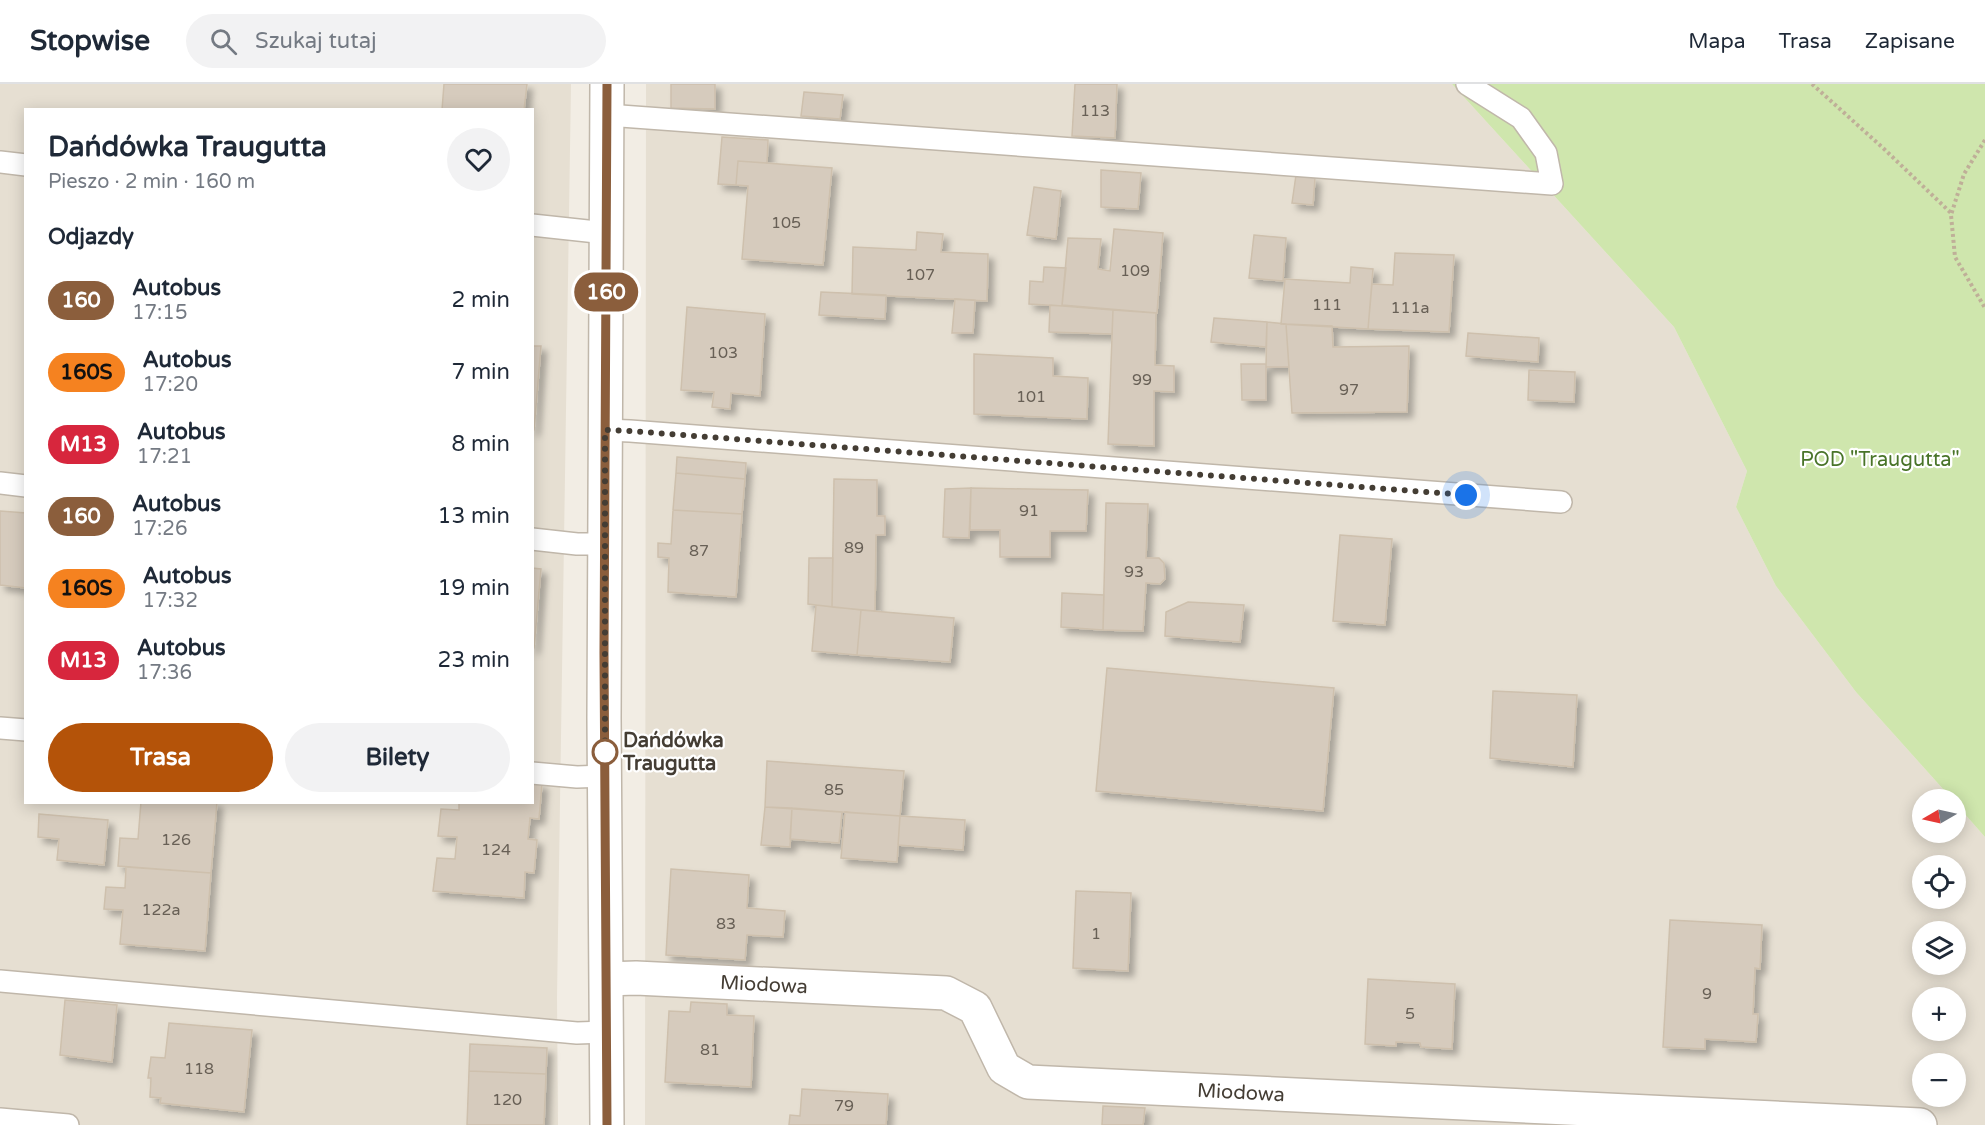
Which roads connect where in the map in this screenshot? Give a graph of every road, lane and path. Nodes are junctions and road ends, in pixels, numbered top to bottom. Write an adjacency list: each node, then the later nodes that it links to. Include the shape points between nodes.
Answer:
1 (1467, 84): 3 (lane, via 1521,118 1546,153 1552,184)
2 (1812, 84): 7 (path)
3 (607, 100): 9 (street)
4 (1985, 140): 7 (path, via 1964,174)
5 (0, 162): 6 (lane)
6 (24, 165)
7 (1951, 213): 10 (path, via 1955,257)
8 (534, 225): 9 (lane)
9 (606, 233): 11 (street)
10 (1985, 308)
11 (605, 430): 14 (lane); 16 (street)
12 (0, 483): 13 (lane)
13 (24, 486)
14 (1561, 502)
15 (534, 539): 16 (lane)
16 (604, 544): 20 (street)
17 (0, 728): 18 (lane)
18 (24, 730)
19 (534, 773): 20 (lane)
20 (605, 776): 21 (street)
21 (606, 979): 23 (street); 27 (street, Miodowa, via 946,993 975,1008 1004,1068 1028,1082)
22 (0, 981): 23 (lane)
23 (606, 1032): 26 (street)
24 (0, 1119): 25 (lane)
25 (68, 1125)
26 (607, 1125)
27 (1920, 1125)

